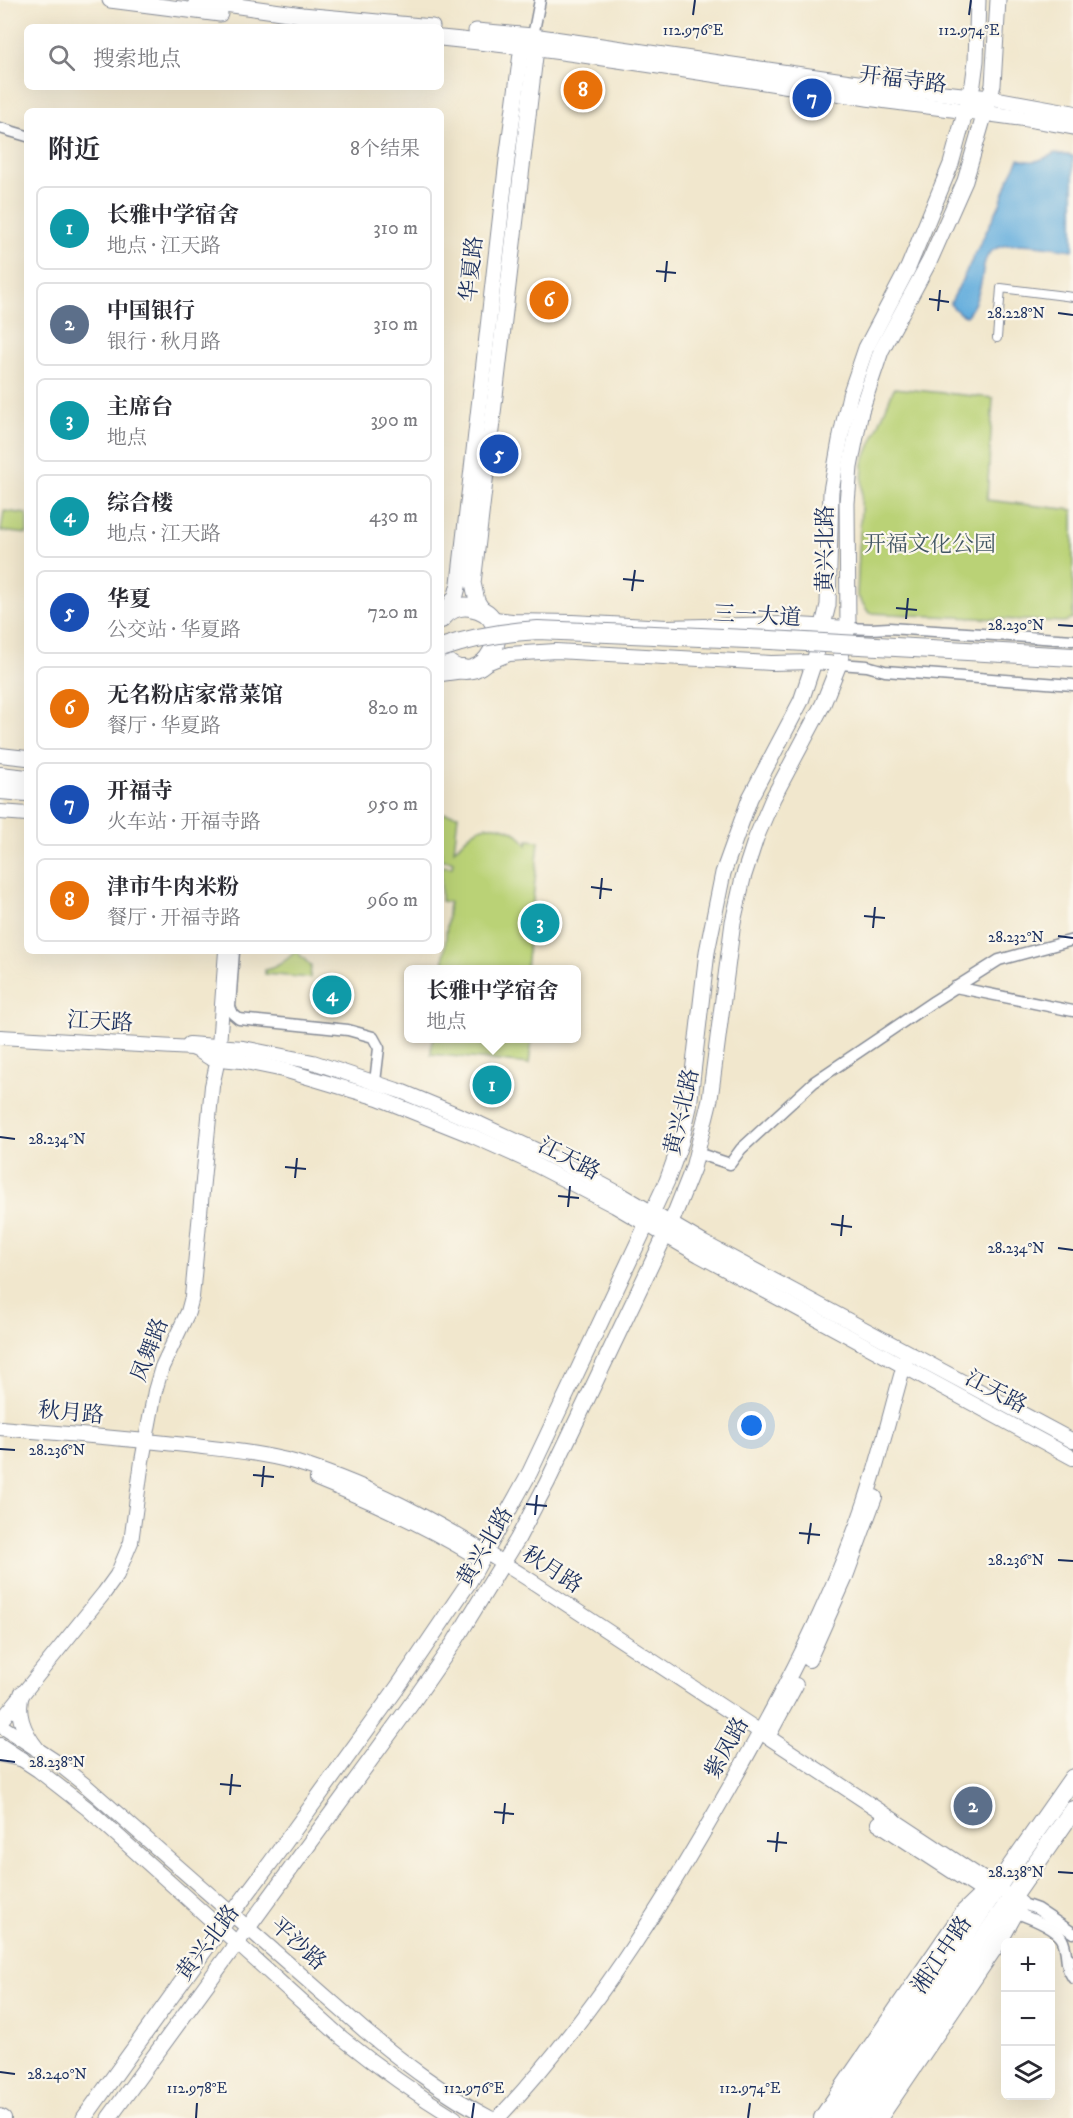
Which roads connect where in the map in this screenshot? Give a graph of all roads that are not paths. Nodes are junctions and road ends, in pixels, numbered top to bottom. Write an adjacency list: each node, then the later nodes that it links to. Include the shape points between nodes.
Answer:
1 (110, 0): 6 (main road)
2 (196, 0): 7 (main road)
3 (540, 0): 10 (street, 华夏路)
4 (978, 0): 11 (main road, 黄兴北路, via 976,61)
5 (998, 0): 12 (main road, 黄兴北路, via 997,44)
6 (309, 24)
7 (400, 24)
8 (444, 29): 10 (main road, 开福寺路)
9 (444, 38): 10 (main road, 开福寺路)
10 (530, 43): 11 (main road, 开福寺路, via 878,86); 19 (main road, 华夏路, via 507,160 459,583); 20 (main road, 华夏路, via 473,584)
11 (967, 103): 12 (main road, 开福寺路); 22 (main road, 黄兴北路, via 942,189 908,268 866,348 850,395 831,491 830,587)
12 (988, 105): 13 (main road, 开福寺路); 14 (main road, 开福寺路); 23 (main road, 黄兴北路, via 959,197 881,351 861,411 847,503)
13 (1073, 113)
14 (1073, 127)
15 (0, 128): 16 (street)
16 (24, 135)
17 (1073, 297): 18 (street, via 1001,288)
18 (997, 338)
19 (444, 614)
20 (485, 614): 21 (main road, via 460,607); 22 (street, via 512,621 668,627); 32 (main road, via 497,637 492,654)
21 (444, 616)
22 (824, 626): 23 (street); 29 (main road, 黄兴北路)
23 (848, 628): 24 (street); 30 (main road, 黄兴北路)
24 (1073, 640)
25 (444, 647): 27 (main road, 三一大道, bridge, via 482,636 538,630)
26 (444, 657): 31 (main road, 三一大道, via 482,646 545,640)
27 (1073, 657)
28 (444, 661): 32 (main road)
29 (814, 662): 30 (street); 32 (street, via 556,651 509,654); 63 (main road, 黄兴北路, via 801,702 738,824 723,873 711,924 687,1117 674,1162)
30 (839, 664): 35 (street); 62 (main road, 黄兴北路, via 823,704 773,798 743,878 733,922 715,1071)
31 (1073, 666)
32 (471, 668): 33 (main road); 34 (street)
33 (444, 672)
34 (444, 679)
35 (1073, 685)
36 (0, 755): 37 (street)
37 (24, 758)
38 (0, 765): 39 (main road)
39 (24, 767)
40 (0, 777): 41 (main road)
41 (24, 779)
42 (0, 790): 43 (main road)
43 (24, 792)
44 (0, 802): 45 (main road)
45 (24, 804)
46 (0, 812): 47 (street)
47 (24, 814)
48 (1073, 940): 52 (street, via 999,960)
49 (218, 954): 55 (street, 凤舞路)
50 (226, 954): 54 (street, 凤舞路)
51 (234, 954): 60 (street, via 230,1007 233,1014 239,1019 373,1036 380,1048)
52 (955, 987): 53 (street); 62 (street, via 814,1082 741,1149 730,1164)
53 (1073, 1011)
54 (222, 1014): 58 (street, 凤舞路); 59 (street, via 230,1038)
55 (212, 1027): 57 (street, via 207,1037); 58 (street, 凤舞路)
56 (0, 1035): 57 (street, 江天路); 58 (street, 江天路, via 192,1048)
57 (192, 1045): 58 (street, 江天路)
58 (214, 1053): 59 (street, 江天路); 61 (street, 凤舞路)
59 (255, 1057): 60 (street, 江天路, via 313,1062); 61 (street, via 225,1072); 63 (street, 江天路, via 419,1113)
60 (375, 1082): 63 (street, 江天路, via 551,1157)
61 (210, 1100): 69 (street, 凤舞路, via 192,1297 162,1367)
62 (697, 1153): 64 (main road, 黄兴北路)
63 (650, 1218): 64 (street, 江天路); 71 (main road, 黄兴北路, via 530,1472)
64 (668, 1229): 65 (street, 江天路); 72 (main road, 黄兴北路, via 548,1482)
65 (910, 1362): 68 (street, 江天路); 70 (street, 江天路); 75 (street, 紫凤路, via 864,1503 798,1663)
66 (0, 1428): 69 (street, 秋月路)
67 (0, 1437): 69 (street, 秋月路)
68 (1073, 1441)
69 (145, 1445): 71 (street, 秋月路, via 247,1452 293,1462 394,1501 457,1533); 73 (street, 凤舞路, via 126,1558 104,1593)
70 (1073, 1458)
71 (484, 1556): 72 (street, 秋月路); 83 (main road, 黄兴北路, via 397,1688)
72 (501, 1567): 75 (street, 秋月路); 84 (main road, 黄兴北路, via 455,1641)
73 (22, 1694): 74 (street, 凤舞路); 77 (main road, via 22,1724)
74 (0, 1723): 77 (street, 平沙路)
75 (761, 1740): 82 (street, 秋月路); 97 (street, 紫凤路, via 627,1959 544,2068); 98 (street, 紫凤路, via 679,1893 634,1962 579,2039)
76 (0, 1745): 79 (street, 平沙路)
77 (37, 1749): 83 (street, 平沙路, via 85,1785)
78 (0, 1754): 79 (main road)
79 (22, 1759): 85 (street, 平沙路, via 88,1809)
80 (1073, 1778): 82 (main road, 湘江中路, via 1010,1868)
81 (1069, 1816): 82 (main road, 湘江中路)
82 (1002, 1898): 86 (street, via 1037,1909); 89 (street, via 1058,1934 1064,1942); 99 (main road, 湘江中路, via 964,1913); 100 (main road, 湘江中路); 101 (main road, 湘江中路); 102 (main road, 湘江中路, via 1000,1938)
83 (232, 1913): 84 (street, 平沙路); 85 (main road, 黄兴北路)
84 (248, 1927): 87 (main road, 黄兴北路); 96 (street, 平沙路, via 398,2058)
85 (221, 1928): 87 (street, 平沙路); 93 (main road, 黄兴北路)
86 (1073, 1933)
87 (236, 1942): 94 (main road, 黄兴北路); 95 (street, 平沙路, via 356,2049)
88 (1073, 1953): 89 (street)
89 (1067, 1964): 90 (street)
90 (1073, 1978)
91 (0, 2116): 92 (street)
92 (4, 2118)
93 (84, 2118)
94 (109, 2118)
95 (455, 2118)
96 (490, 2118)
97 (498, 2118)
98 (511, 2118)
99 (823, 2118)
100 (842, 2118)
101 (859, 2118)
102 (878, 2118)

